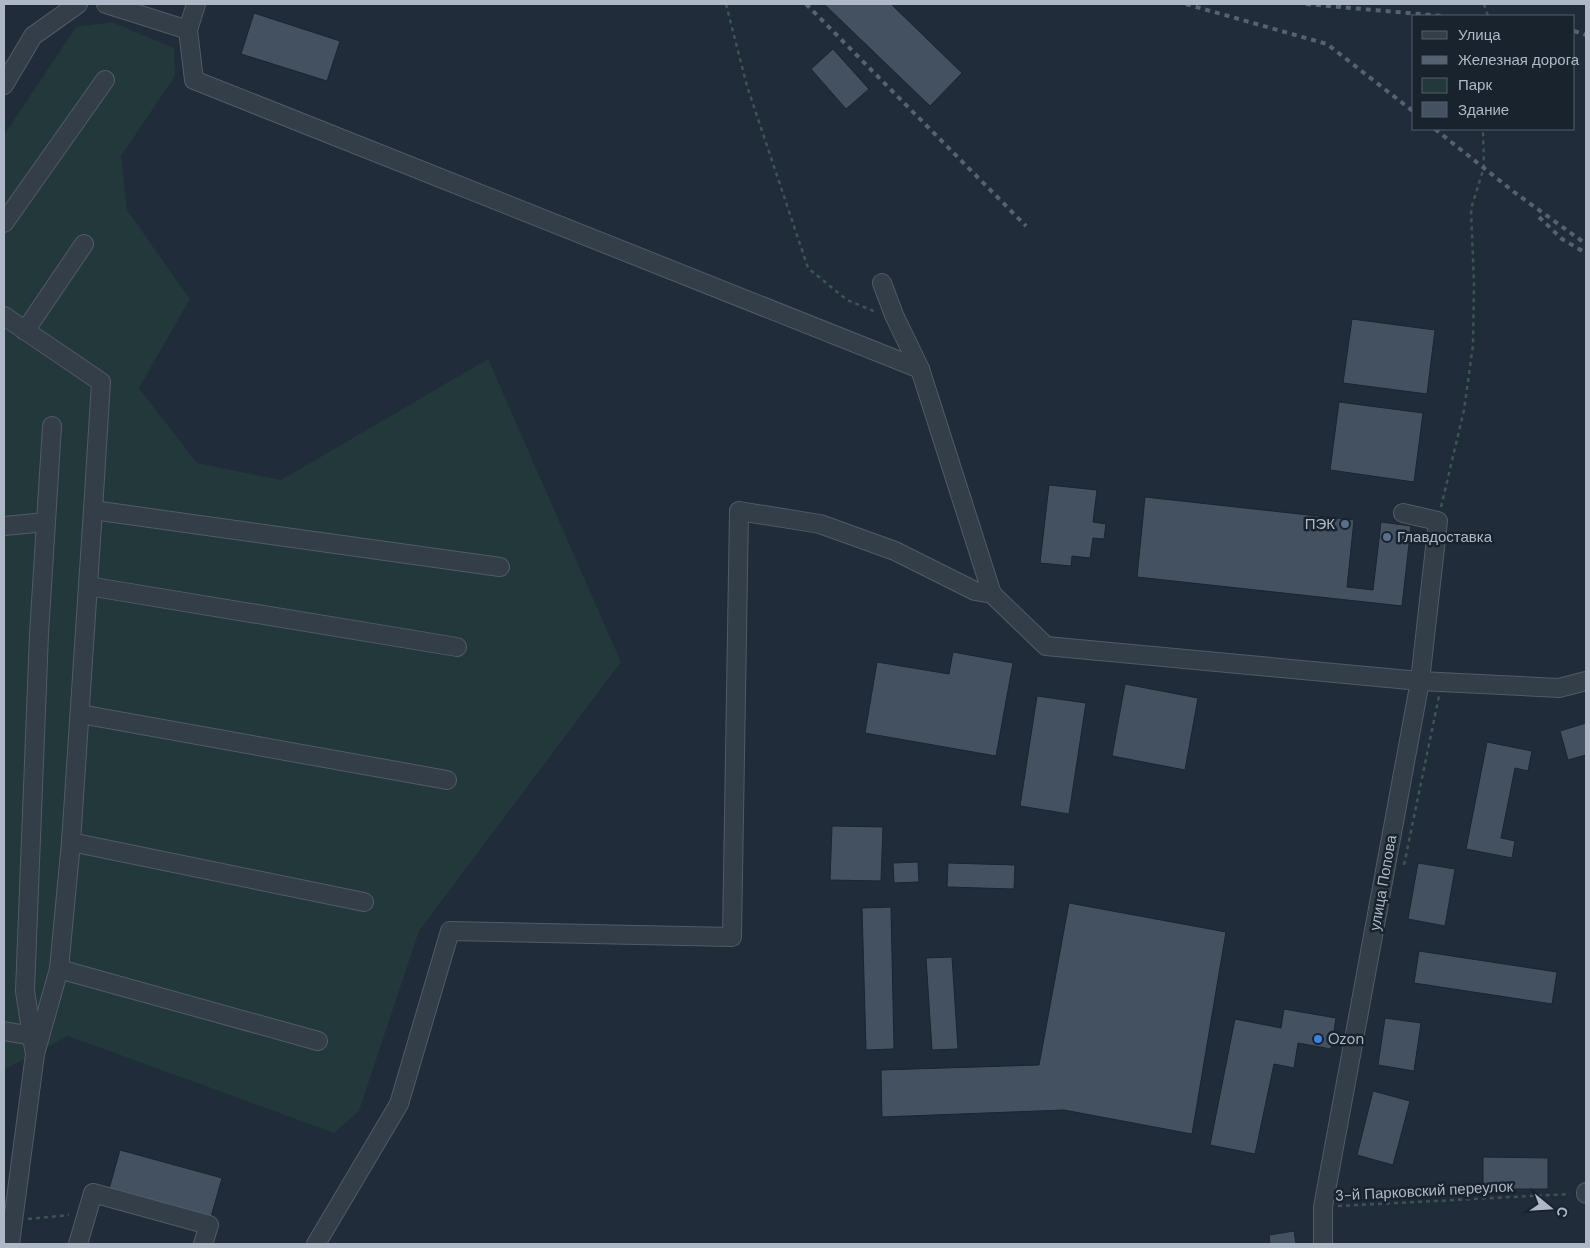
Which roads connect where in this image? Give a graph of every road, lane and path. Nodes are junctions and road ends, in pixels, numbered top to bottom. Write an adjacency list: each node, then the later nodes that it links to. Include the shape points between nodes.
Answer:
1 (78, 4): 7 (street, via 33,36)
2 (106, 4): 5 (street)
3 (196, 4): 5 (street)
4 (726, 4): 12 (path, via 747,86 808,268 847,300 869,310)
5 (188, 30): 15 (street, via 194,80)
6 (105, 80): 9 (street)
7 (4, 86)
8 (1483, 130): 19 (path, via 1484,167 1470,209 1473,345 1464,410)
9 (4, 223)
10 (84, 244): 14 (street)
11 (882, 283): 12 (street)
12 (894, 315): 15 (street)
13 (4, 316): 14 (street)
14 (25, 331): 17 (street, via 102,382)
15 (920, 369): 24 (street)
16 (52, 426): 20 (street)
17 (93, 510): 22 (street); 23 (street)
18 (1403, 513): 19 (street)
19 (1438, 521): 27 (street, улица Попова)
20 (46, 522): 21 (street); 34 (street, via 24,991)
21 (4, 526)
22 (500, 567)
23 (88, 586): 25 (street); 28 (street)
24 (992, 594): 27 (street, via 1046,646); 45 (street, via 975,591 895,552 820,524 739,511 732,937 450,930 400,1104)
25 (457, 647)
26 (1586, 681): 27 (street, via 1559,688)
27 (1420, 682): 39 (street, улица Попова)
28 (80, 714): 29 (street); 30 (street)
29 (447, 780)
30 (71, 842): 31 (street); 32 (street)
31 (364, 902)
32 (59, 969): 35 (street); 36 (street)
33 (4, 1031): 34 (street)
34 (32, 1036): 36 (street)
35 (318, 1041)
36 (35, 1054): 37 (street)
37 (10, 1189): 41 (street)
38 (1586, 1193): 39 (path, 3-й Парковский переулок)
39 (1323, 1207): 46 (street, улица Попова)
40 (88, 1213): 41 (path); 43 (street); 44 (street, via 93,1192 209,1225)
41 (13, 1221): 42 (street)
42 (10, 1244)
43 (78, 1244)
44 (203, 1244)
45 (316, 1244)
46 (1323, 1244)

